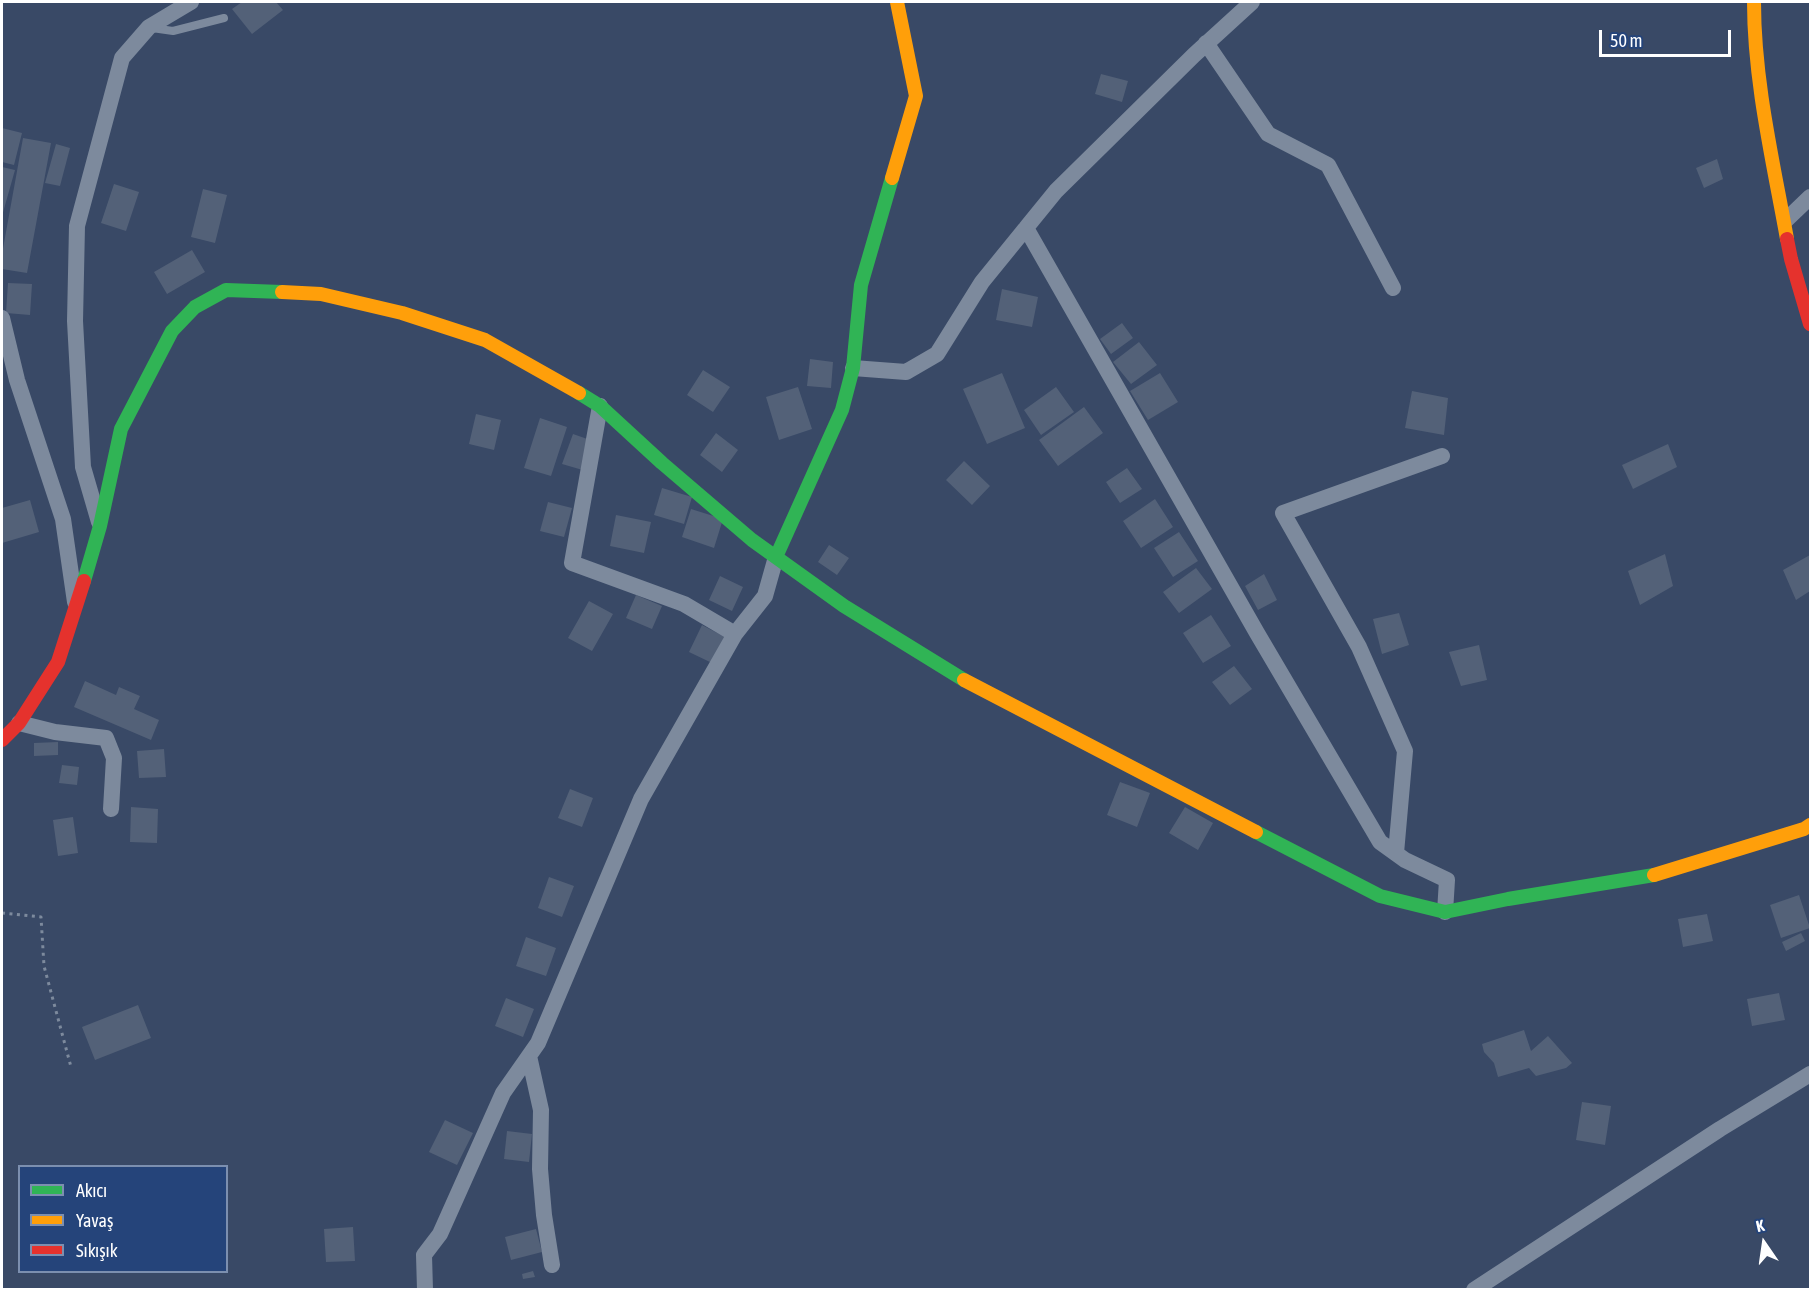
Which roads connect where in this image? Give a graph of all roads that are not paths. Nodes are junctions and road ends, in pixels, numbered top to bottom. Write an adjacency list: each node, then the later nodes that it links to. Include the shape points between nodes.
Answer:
1 (191, 2): 6 (street)
2 (897, 2): 14 (main road, via 916,96 861,285)
3 (1252, 2): 7 (street)
4 (1754, 2): 9 (main road, via 1765,116)
5 (224, 18): 6 (lane, via 173,31)
6 (149, 27): 17 (street, via 122,58 77,226 75,321 83,467)
7 (1206, 44): 10 (street, via 1056,191); 11 (street, via 1268,134 1328,165)
8 (1810, 197): 9 (street)
9 (1785, 221): 13 (main road, via 1791,259)
10 (1026, 228): 14 (street, via 982,282 938,354 906,372); 25 (street, via 1380,842)
11 (1394, 288)
12 (2, 318): 19 (street, via 16,380 63,519)
13 (1810, 324)
14 (852, 368): 18 (main road, via 842,410)
15 (600, 406): 17 (main road, via 485,340 402,313 321,294 226,290 195,307 171,331 121,429); 18 (main road, via 671,471); 20 (street, via 572,563 684,604)
16 (1443, 456): 25 (street, via 1282,513 1359,647 1405,751)
17 (100, 526): 19 (main road)
18 (776, 557): 20 (street, via 765,596); 26 (main road, via 844,606 947,671 1380,896)
19 (76, 609): 21 (main road, via 58,662)
20 (735, 634): 27 (street, via 641,799 538,1043)
21 (19, 723): 22 (main road); 23 (street, via 106,738 114,758)
22 (2, 740)
23 (111, 809)
24 (1810, 825): 26 (main road, via 1656,875)
25 (1396, 853): 26 (street, via 1447,880)
26 (1445, 912)
27 (529, 1056): 29 (street, via 541,1110 540,1168); 30 (street, via 503,1093 440,1234 424,1254)
28 (1810, 1074): 31 (street)
29 (552, 1265)
30 (424, 1290)
31 (1474, 1290)

